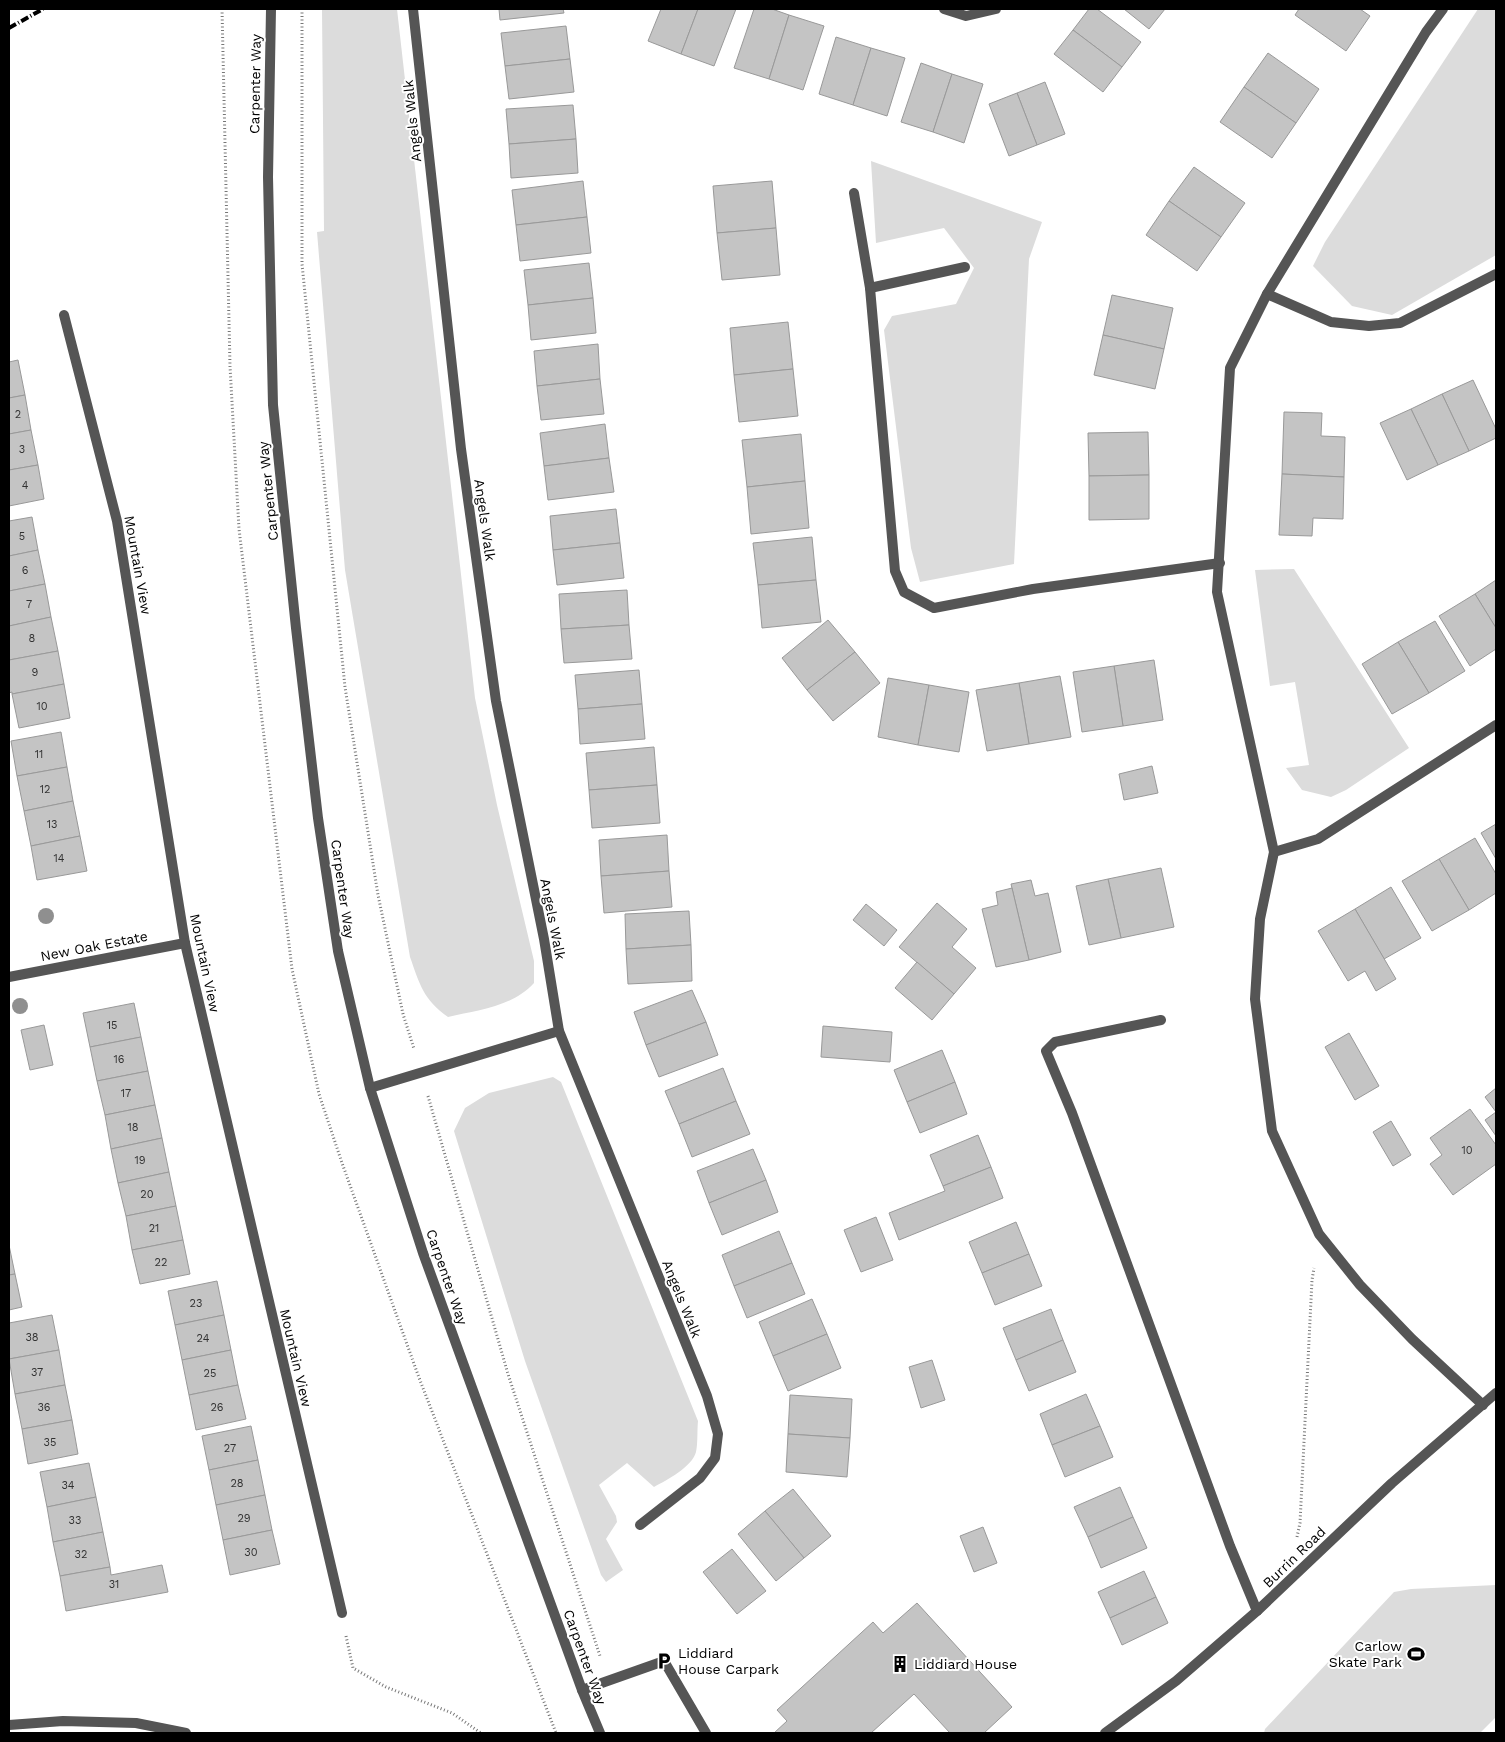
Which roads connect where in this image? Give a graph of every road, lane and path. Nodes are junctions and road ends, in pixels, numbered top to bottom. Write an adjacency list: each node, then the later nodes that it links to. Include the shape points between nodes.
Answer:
1 (271, 9): 21 (street, Carpenter Way, via 268,177 273,405 318,818 338,951)
2 (302, 9): 20 (path, via 302,264 344,677 378,895 403,1014)
3 (413, 9): 19 (street, Angels Walk, via 461,449 496,701 544,939)
4 (944, 9): 5 (street, via 966,16)
5 (996, 9)
6 (1443, 9): 11 (street)
7 (854, 193): 10 (street)
8 (965, 266): 10 (street)
9 (1496, 274): 11 (street, via 1400,324 1369,326 1331,322)
10 (870, 288): 13 (street, via 895,571 904,592 934,608 1033,589)
11 (1267, 294): 13 (street, via 1230,368)
12 (64, 315): 16 (street, Mountain View, via 117,521)
13 (1220, 563): 15 (street, via 1216,592)
14 (1496, 725): 15 (street, via 1318,839)
15 (1274, 852): 22 (street, via 1260,919 1256,999 1272,1131)
16 (185, 943): 17 (street, New Oak Estate); 28 (street, Mountain View)
17 (9, 977)
18 (1161, 1020): 27 (street, via 1055,1042 1046,1051 1072,1113 1230,1546)
19 (559, 1031): 20 (street); 25 (street, Angels Walk, via 706,1396 718,1434 715,1458 700,1478)
20 (421, 1073): 21 (street); 29 (path, via 508,1374)
21 (370, 1088): 30 (street, Carpenter Way, via 423,1253)
22 (1319, 1234): 24 (street, via 1379,1306); 26 (path, via 1312,1280 1300,1523)
23 (1496, 1393): 24 (street, Burrin Road)
24 (1483, 1405): 26 (street, Burrin Road, via 1392,1483)
25 (640, 1525)
26 (1288, 1581): 27 (street, Burrin Road)
27 (1258, 1611): 36 (street, Burrin Road, via 1176,1681)
28 (342, 1613): 33 (path, via 353,1668 386,1687 452,1713)
29 (608, 1681): 30 (street); 35 (street, via 664,1661)
30 (582, 1690): 34 (street, Carpenter Way)
31 (9, 1725): 32 (street, via 63,1721 136,1723)
32 (186, 1733)
33 (481, 1733)
34 (600, 1733)
35 (706, 1733)
36 (1105, 1733)

